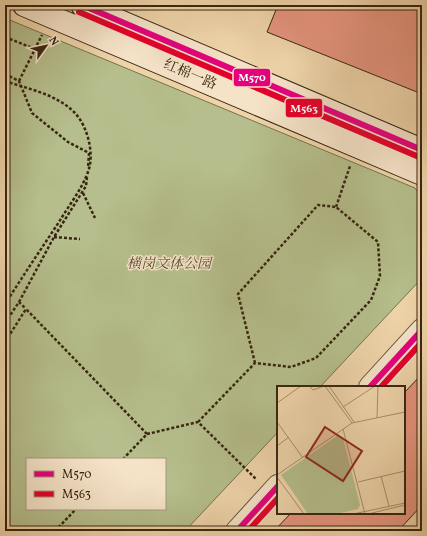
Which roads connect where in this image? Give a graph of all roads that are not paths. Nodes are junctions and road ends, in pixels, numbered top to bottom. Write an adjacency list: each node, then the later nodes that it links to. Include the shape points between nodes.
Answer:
1 (24, 5): 4 (main road, 红棉一路)
2 (82, 5): 3 (main road, 红棉一路)
3 (422, 150)
4 (422, 174)
5 (422, 330): 6 (main road)
6 (371, 386)
7 (275, 490): 8 (main road)
8 (237, 531)

